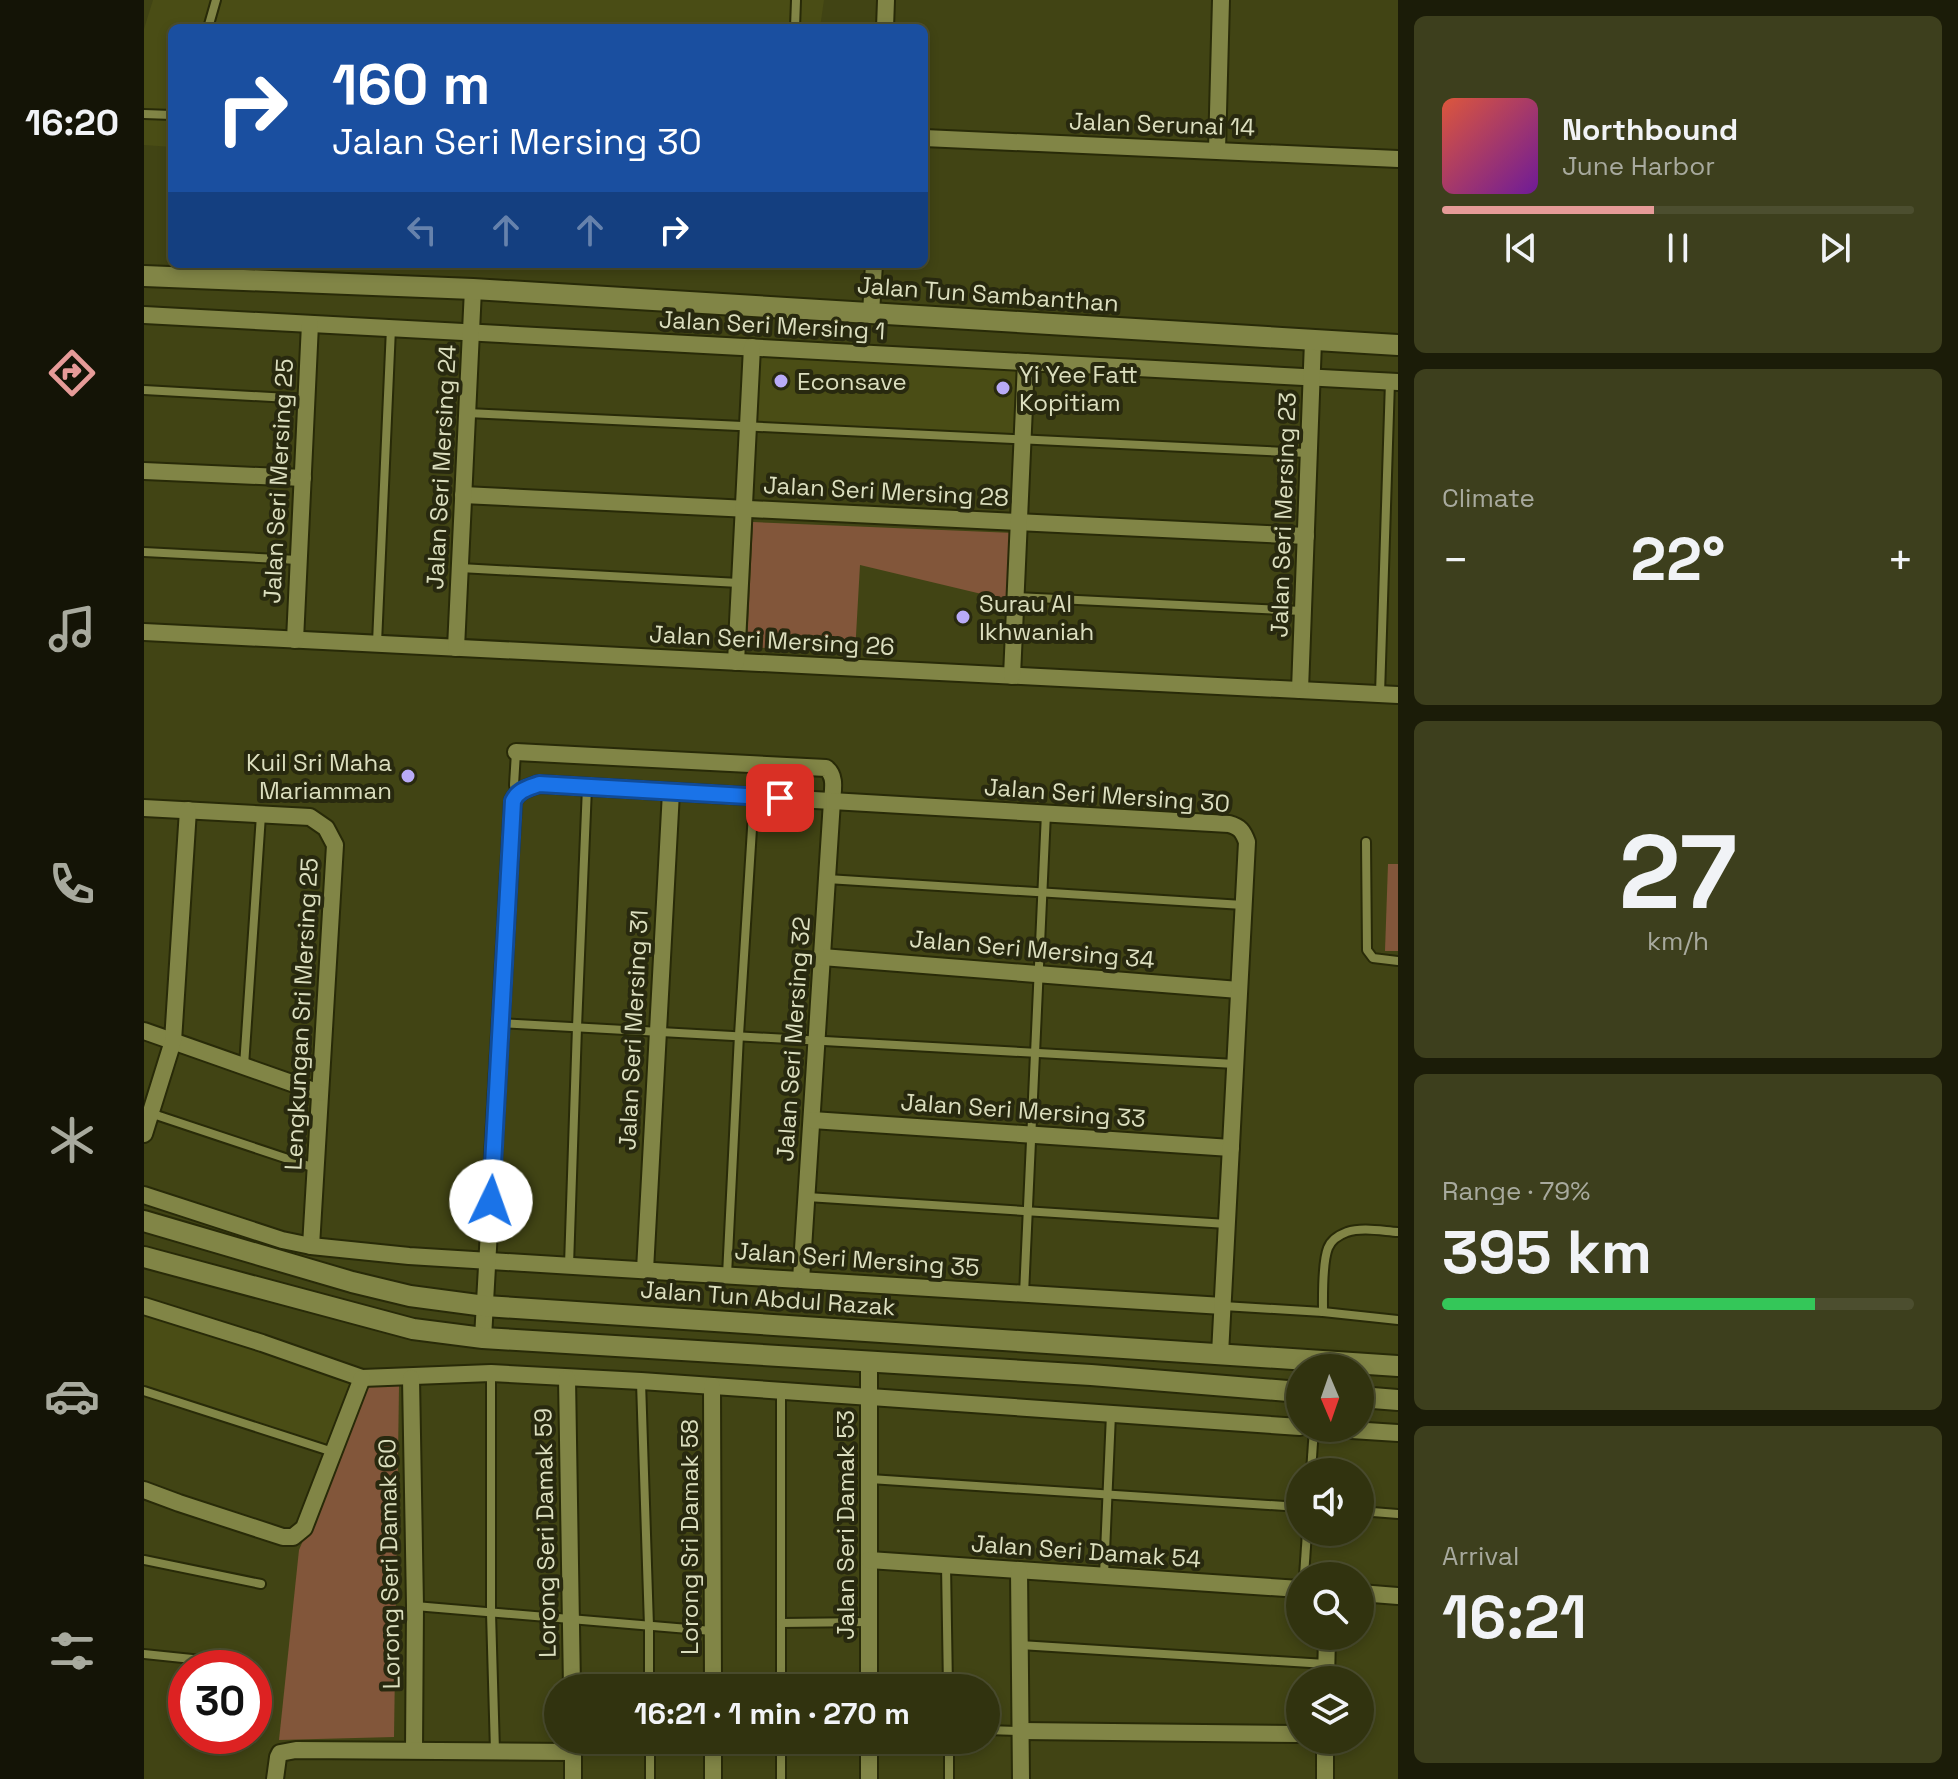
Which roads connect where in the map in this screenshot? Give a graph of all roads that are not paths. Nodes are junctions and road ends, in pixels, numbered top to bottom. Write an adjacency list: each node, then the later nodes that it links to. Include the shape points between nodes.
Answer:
1 (216, 0): 5 (lane)
2 (796, 0): 6 (lane)
3 (886, 0): 7 (street)
4 (1221, 0): 11 (street)
5 (209, 24)
6 (795, 24)
7 (885, 24)
8 (144, 114): 9 (lane)
9 (168, 115)
10 (928, 138): 11 (street, Jalan Serunai 14)
11 (1217, 150): 12 (street, Jalan Serunai 14)
12 (1398, 159)
13 (874, 268): 16 (street)
14 (144, 276): 15 (main road, Jalan Tun Sambanthan)
15 (472, 313): 16 (main road, Jalan Tun Sambanthan); 19 (street, Jalan Seri Mersing 1); 21 (street, Jalan Seri Mersing 1); 27 (street, Jalan Seri Mersing 24)
16 (871, 313): 22 (main road, Jalan Tun Sambanthan)
17 (144, 315): 18 (street, Jalan Seri Mersing 1)
18 (310, 324): 19 (street, Jalan Seri Mersing 1); 26 (street, Jalan Seri Mersing 25)
19 (391, 328): 45 (lane)
20 (1398, 345): 22 (main road, Jalan Tun Sambanthan)
21 (752, 347): 23 (street, Jalan Seri Mersing 1); 28 (street)
22 (1313, 359): 23 (street, Jalan Seri Mersing 1); 24 (street, Jalan Seri Mersing 1); 30 (street, Jalan Seri Mersing 23)
23 (1026, 362): 29 (street)
24 (1394, 381): 50 (lane)
25 (144, 390): 26 (lane)
26 (306, 399): 32 (street, Jalan Seri Mersing 25)
27 (467, 413): 28 (lane); 33 (street, Jalan Seri Mersing 24)
28 (748, 427): 29 (lane); 34 (street)
29 (1023, 440): 30 (lane); 35 (street)
30 (1309, 453): 36 (street, Jalan Seri Mersing 23)
31 (144, 471): 32 (street)
32 (303, 478): 38 (street, Jalan Seri Mersing 25)
33 (463, 495): 34 (street, Jalan Seri Mersing 28); 39 (street, Jalan Seri Mersing 24)
34 (744, 509): 35 (street, Jalan Seri Mersing 28); 40 (street)
35 (1019, 522): 36 (street, Jalan Seri Mersing 28); 41 (street)
36 (1306, 536): 42 (street, Jalan Seri Mersing 23)
37 (144, 552): 38 (lane)
38 (299, 560): 44 (street, Jalan Seri Mersing 25)
39 (460, 568): 40 (lane); 46 (street, Jalan Seri Mersing 24)
40 (740, 583): 47 (street)
41 (1016, 597): 42 (lane); 48 (street)
42 (1303, 611): 49 (street, Jalan Seri Mersing 23)
43 (144, 632): 44 (street, Jalan Seri Mersing 26)
44 (295, 640): 45 (street, Jalan Seri Mersing 26)
45 (377, 644): 46 (street, Jalan Seri Mersing 26)
46 (456, 648): 47 (street, Jalan Seri Mersing 26)
47 (736, 662): 48 (street, Jalan Seri Mersing 26)
48 (1012, 676): 49 (street, Jalan Seri Mersing 26)
49 (1300, 690): 50 (street, Jalan Seri Mersing 26)
50 (1380, 695): 51 (street, Jalan Seri Mersing 26)
51 (1398, 695)
52 (516, 752): 55 (lane); 57 (street, via 826,768 833,780)
53 (587, 787): 54 (street, Jalan Seri Mersing 30); 55 (street, Jalan Seri Mersing 30, via 539,784); 71 (lane)
54 (671, 792): 56 (street, Jalan Seri Mersing 30); 73 (street, Jalan Seri Mersing 31)
55 (516, 795): 70 (street)
56 (754, 797): 57 (street, Jalan Seri Mersing 30); 74 (lane)
57 (832, 801): 60 (street, Jalan Seri Mersing 30); 63 (street, Jalan Seri Mersing 32)
58 (144, 808): 59 (street, Lengkungan Sri Mersing 25)
59 (188, 810): 61 (street, Lengkungan Sri Mersing 25); 76 (street)
60 (1046, 813): 64 (lane); 65 (street, Jalan Seri Mersing 30, via 1236,826 1247,842)
61 (261, 815): 79 (lane); 80 (street, Lengkungan Sri Mersing 25, via 310,817 326,828 335,845)
62 (1366, 842): 67 (lane, via 1367,950 1373,958)
63 (827, 879): 64 (lane); 66 (street, Jalan Seri Mersing 32)
64 (1043, 892): 65 (lane); 68 (lane)
65 (1243, 905): 69 (street, Jalan Seri Mersing 30)
66 (822, 957): 68 (street, Jalan Seri Mersing 34); 75 (street, Jalan Seri Mersing 32)
67 (1398, 961)
68 (1039, 974): 69 (street, Jalan Seri Mersing 34); 77 (lane)
69 (1239, 990): 78 (street, Jalan Seri Mersing 30)
70 (501, 1023): 71 (lane); 95 (street)
71 (577, 1027): 73 (lane); 96 (lane)
72 (144, 1031): 76 (street)
73 (656, 1031): 74 (lane); 97 (street, Jalan Seri Mersing 31)
74 (739, 1035): 75 (lane); 98 (lane)
75 (817, 1039): 77 (lane); 82 (street, Jalan Seri Mersing 32)
76 (173, 1041): 79 (street); 81 (street)
77 (1035, 1052): 78 (lane); 84 (lane)
78 (1235, 1064): 85 (street, Jalan Seri Mersing 30)
79 (244, 1067): 80 (street)
80 (320, 1093): 86 (street, Lengkungan Sri Mersing 25)
81 (148, 1113): 83 (street); 86 (lane)
82 (812, 1120): 84 (street, Jalan Seri Mersing 33); 88 (street, Jalan Seri Mersing 32)
83 (144, 1134)
84 (1032, 1135): 85 (street, Jalan Seri Mersing 33); 89 (lane)
85 (1231, 1148): 91 (street, Jalan Seri Mersing 30)
86 (316, 1169): 93 (street, Lengkungan Sri Mersing 25)
87 (144, 1195): 93 (street)
88 (807, 1197): 89 (lane); 99 (street, Jalan Seri Mersing 32)
89 (1028, 1212): 91 (lane); 100 (lane)
90 (144, 1221): 102 (main road, Jalan Tun Abdul Razak, via 367,1286)
91 (1227, 1224): 103 (street, Jalan Seri Mersing 30)
92 (1398, 1232): 104 (lane, via 1349,1231 1334,1238 1327,1249)
93 (311, 1246): 95 (street)
94 (146, 1258): 106 (main road, via 413,1329)
95 (488, 1260): 96 (street, Jalan Seri Mersing 35); 102 (street)
96 (569, 1265): 97 (street, Jalan Seri Mersing 35)
97 (645, 1270): 98 (street, Jalan Seri Mersing 35)
98 (727, 1275): 99 (street, Jalan Seri Mersing 35)
99 (801, 1280): 100 (street, Jalan Seri Mersing 35)
100 (1024, 1294): 103 (street, Jalan Seri Mersing 35)
101 (144, 1306): 113 (street)
102 (485, 1306): 106 (street); 107 (main road, Jalan Tun Abdul Razak)
103 (1223, 1306): 104 (lane); 108 (street, Jalan Seri Mersing 30)
104 (1323, 1312): 105 (lane)
105 (1398, 1320)
106 (483, 1338): 109 (main road)
107 (1040, 1342): 108 (main road, Jalan Tun Abdul Razak); 112 (main road, via 1048,1357)
108 (1220, 1354): 110 (main road, Jalan Tun Abdul Razak)
109 (869, 1363): 112 (main road); 121 (street, Jalan Seri Damak 53)
110 (1398, 1366)
111 (491, 1373): 114 (street); 115 (street); 145 (lane)
112 (1091, 1375): 120 (main road)
113 (362, 1378): 114 (street); 128 (street)
114 (411, 1378): 144 (street, Lorong Seri Damak 60)
115 (567, 1378): 116 (street); 146 (street, Lorong Seri Damak 59)
116 (641, 1381): 117 (street); 149 (lane)
117 (712, 1386): 119 (street); 150 (street, Lorong Sri Damak 58)
118 (144, 1391): 128 (lane)
119 (781, 1391): 121 (street); 148 (lane)
120 (1286, 1391)
121 (869, 1397): 124 (street); 129 (street, Jalan Seri Damak 53)
122 (1374, 1398): 123 (main road)
123 (1398, 1400)
124 (1111, 1414): 125 (street); 131 (lane)
125 (1286, 1426)
126 (1374, 1431): 127 (street)
127 (1398, 1433)
128 (334, 1452): 130 (street, via 304,1528 293,1537)
129 (869, 1479): 131 (lane); 136 (street, Jalan Seri Damak 53)
130 (144, 1490)
131 (1108, 1495): 132 (lane); 139 (lane)
132 (1286, 1506)
133 (1374, 1512): 134 (lane)
134 (1398, 1514)
135 (144, 1560): 140 (lane)
136 (869, 1560): 137 (street, Jalan Seri Damak 54); 147 (street, Jalan Seri Damak 53)
137 (946, 1565): 138 (street, Jalan Seri Damak 54); 160 (lane)
138 (1019, 1570): 139 (street, Jalan Seri Damak 54); 151 (street)
139 (1104, 1576): 141 (street, Jalan Seri Damak 54)
140 (261, 1584)
141 (1286, 1588)
142 (1374, 1594): 143 (street)
143 (1398, 1596)
144 (415, 1606): 145 (lane); 165 (street, Lorong Seri Damak 60)
145 (491, 1613): 146 (lane); 166 (lane)
146 (571, 1619): 149 (lane); 155 (street, Lorong Seri Damak 59)
147 (869, 1622): 148 (lane); 159 (street, Jalan Seri Damak 53)
148 (781, 1623): 158 (lane)
149 (649, 1626): 150 (lane); 156 (lane)
150 (713, 1632): 157 (street, Lorong Sri Damak 58)
151 (1020, 1645): 154 (lane); 162 (street)
152 (144, 1654): 153 (lane)
153 (168, 1656)
154 (1286, 1668)
155 (572, 1674)
156 (649, 1674)
157 (713, 1674)
158 (781, 1674)
159 (869, 1674)
160 (948, 1674)
161 (1000, 1730): 162 (lane)
162 (1021, 1731): 163 (street); 181 (street)
163 (1286, 1734)
164 (544, 1748): 166 (street)
165 (414, 1750): 166 (street); 174 (street, via 280,1753)
166 (495, 1751)
167 (573, 1754): 175 (street)
168 (650, 1754): 176 (lane)
169 (713, 1754): 177 (street)
170 (781, 1754): 178 (lane)
171 (869, 1754): 179 (street)
172 (949, 1754): 180 (lane)
173 (1325, 1754): 182 (street)
174 (275, 1779)
175 (573, 1779)
176 (650, 1779)
177 (713, 1779)
178 (781, 1779)
179 (869, 1779)
180 (949, 1779)
181 (1021, 1779)
182 (1325, 1779)

